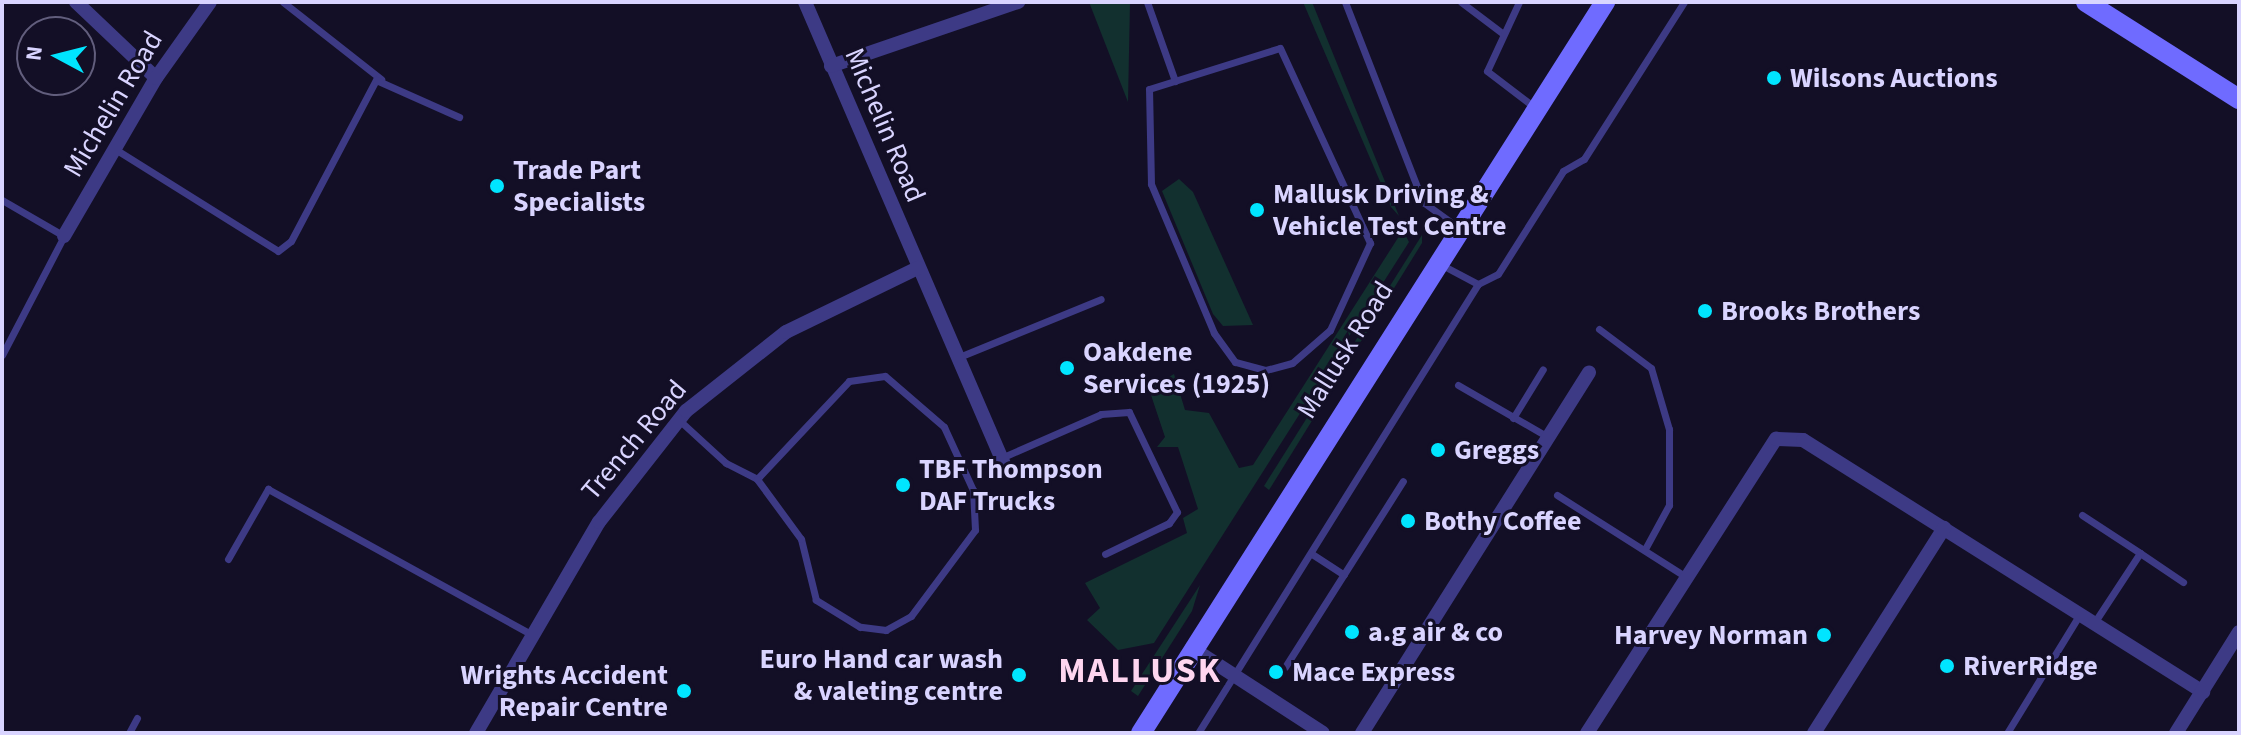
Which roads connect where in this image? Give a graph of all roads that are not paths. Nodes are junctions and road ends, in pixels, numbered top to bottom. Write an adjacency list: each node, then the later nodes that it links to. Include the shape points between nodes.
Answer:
1 (76, 2): 15 (street)
2 (210, 2): 15 (street, Michelin Road)
3 (283, 2): 16 (lane)
4 (805, 2): 14 (street, Michelin Road)
5 (1018, 2): 14 (street)
6 (1147, 2): 17 (lane)
7 (1345, 2): 23 (lane, via 1423,202)
8 (1461, 2): 13 (lane)
9 (1519, 2): 13 (lane)
10 (1605, 2): 19 (main road, Mallusk Road)
11 (1684, 2): 27 (lane, via 1584,159 1563,171 1498,274)
12 (2086, 2): 18 (main road)
13 (1502, 33): 19 (lane, via 1487,71)
14 (831, 66): 26 (street, Michelin Road)
15 (156, 78): 21 (street, Michelin Road)
16 (381, 79): 20 (lane); 21 (lane, via 291,241 278,251)
17 (1175, 81): 17 (lane, via 1280,48 1370,243 1330,330 1292,363 1265,370 1235,362 1214,333 1151,184 1149,89)
18 (2239, 99)
19 (1533, 106): 23 (main road, Mallusk Road)
20 (459, 117)
21 (115, 149): 24 (street, Michelin Road)
22 (2, 200): 24 (lane)
23 (1456, 226): 25 (main road, Mallusk Road)
24 (64, 236): 30 (lane)
25 (1434, 260): 27 (lane); 56 (main road, Mallusk Road)
26 (918, 268): 31 (street, Michelin Road); 36 (street, Trench Road, via 786,332 731,369)
27 (1478, 284): 47 (lane)
28 (1101, 299): 31 (lane)
29 (1599, 329): 44 (lane, via 1651,368 1669,429 1669,505)
30 (2, 355)
31 (959, 357): 38 (street, Michelin Road)
32 (1543, 369): 35 (lane)
33 (1589, 372): 37 (street)
34 (1458, 385): 35 (lane)
35 (1513, 418): 37 (lane)
36 (679, 420): 39 (lane, via 726,463); 55 (street, Trench Road, via 625,484)
37 (1548, 437): 66 (street)
38 (1003, 461): 46 (lane, via 1101,414 1129,412 1177,512 1169,523)
39 (757, 479): 39 (lane, via 801,539 816,600 860,627 886,630 911,616 975,530 973,490 944,427 885,376 849,381)
40 (1403, 481): 49 (lane)
41 (1557, 495): 44 (lane)
42 (2082, 515): 45 (lane)
43 (1944, 528): 50 (street, via 1803,440 1776,439); 52 (street); 68 (street)
44 (1645, 549): 50 (lane)
45 (2140, 553): 51 (lane); 53 (lane)
46 (1105, 554)
47 (1312, 554): 49 (lane); 58 (lane)
48 (228, 559): 55 (lane, via 268,489)
49 (1344, 575): 57 (lane)
50 (1686, 577): 67 (street)
51 (2183, 582)
52 (2080, 614): 53 (street); 69 (lane)
53 (2094, 623): 59 (street)
54 (2239, 632): 59 (street)
55 (533, 635): 62 (street, Trench Road)
56 (1192, 648): 58 (street); 63 (main road, Mallusk Road)
57 (1285, 667)
58 (1234, 677): 64 (lane); 65 (street)
59 (2203, 692): 70 (street)
60 (137, 718): 61 (lane)
61 (129, 733)
62 (476, 733)
63 (1141, 733)
64 (1198, 733)
65 (1323, 733)
66 (1362, 733)
67 (1587, 733)
68 (1814, 733)
69 (2007, 733)
70 (2176, 733)

